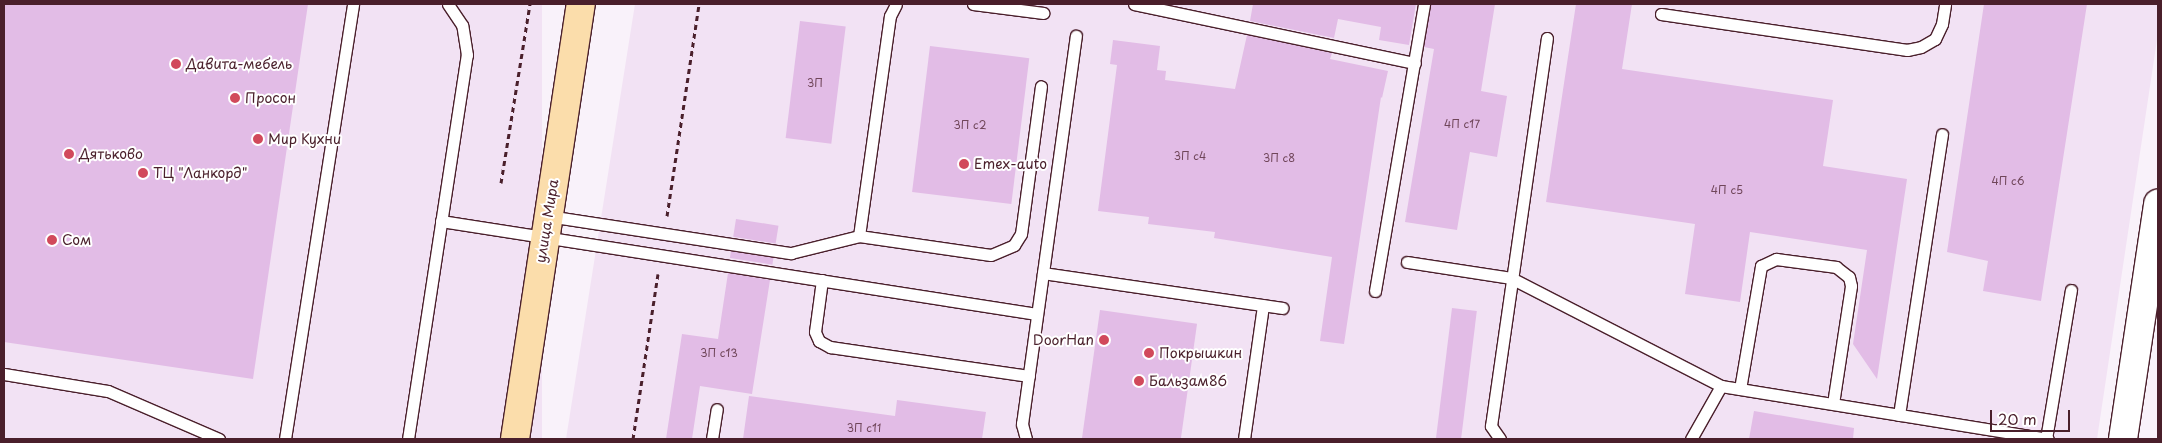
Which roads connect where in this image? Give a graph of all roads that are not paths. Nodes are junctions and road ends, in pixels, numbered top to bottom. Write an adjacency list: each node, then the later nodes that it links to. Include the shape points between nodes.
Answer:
1 (353, 4): 37 (lane)
2 (448, 4): 17 (lane, via 462,25 467,55)
3 (580, 4): 18 (main road, улица Мира)
4 (896, 4): 19 (lane, via 890,16)
5 (973, 4): 9 (lane)
6 (1134, 4): 13 (lane)
7 (1424, 4): 13 (lane)
8 (1945, 4): 10 (lane, via 1942,24 1934,39 1922,47 1907,50)
9 (1043, 13)
10 (1661, 14)
11 (1076, 36): 21 (lane)
12 (1547, 38): 22 (lane)
13 (1415, 63): 25 (lane)
14 (1041, 86): 19 (lane, via 1021,234 1014,245 991,255)
15 (1942, 134): 35 (lane)
16 (2158, 204): 46 (main road)
17 (441, 221): 18 (lane); 38 (lane)
18 (546, 227): 19 (lane, via 791,253); 23 (lane); 39 (main road, улица Мира)
19 (859, 236)
20 (1407, 262): 22 (lane)
21 (1043, 273): 26 (lane); 28 (lane)
22 (1511, 278): 31 (lane); 43 (lane, via 1492,426)
23 (822, 280): 28 (lane); 30 (lane, via 815,332 819,341 830,346)
24 (2071, 290): 45 (lane)
25 (1376, 291)
26 (1263, 305): 27 (lane); 42 (lane)
27 (1282, 308)
28 (1037, 314): 30 (lane)
29 (4, 374): 36 (lane, via 108,391)
30 (1029, 376): 41 (lane, via 1022,424)
31 (1721, 386): 32 (lane); 44 (lane)
32 (1740, 389): 33 (lane); 33 (lane, via 1761,266 1776,259 1836,267 1849,277 1850,286)
33 (1833, 404): 35 (lane)
34 (717, 409): 40 (lane)
35 (1899, 415): 45 (lane)
36 (219, 439)
37 (285, 439)
38 (408, 439)
39 (515, 439)
40 (712, 439)
41 (1026, 439)
42 (1244, 439)
43 (1500, 439)
44 (1691, 439)
45 (2047, 439)
46 (2123, 439)

